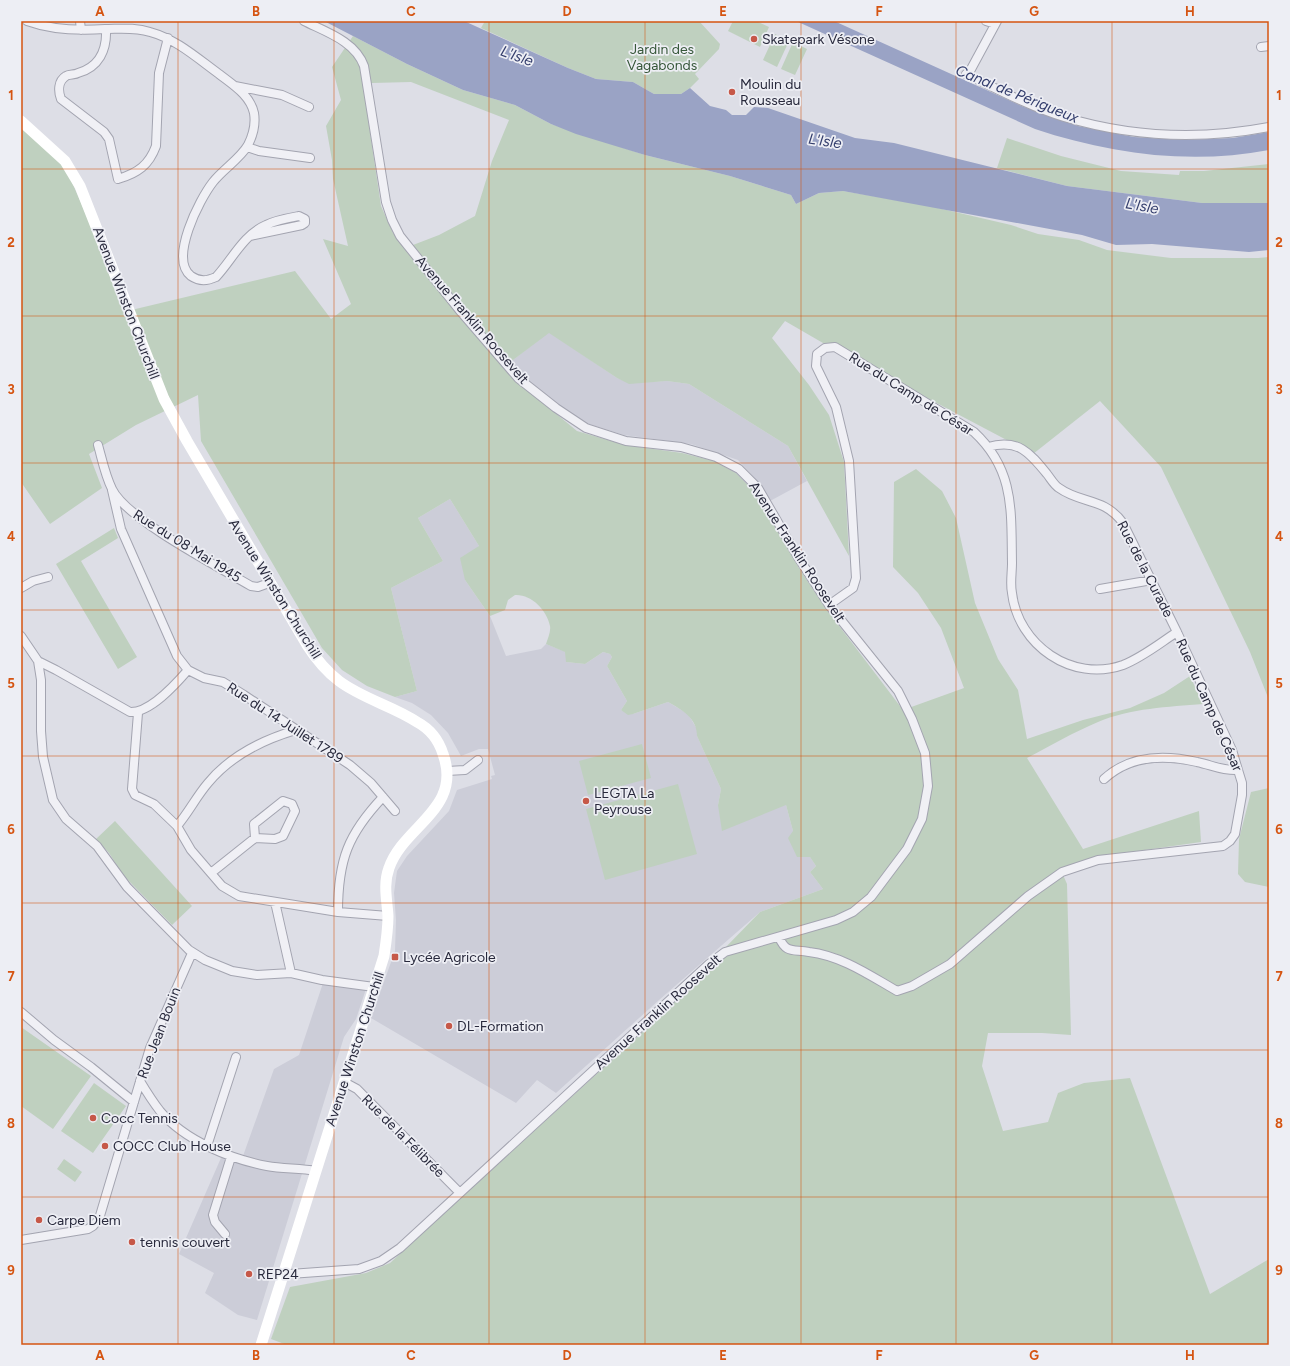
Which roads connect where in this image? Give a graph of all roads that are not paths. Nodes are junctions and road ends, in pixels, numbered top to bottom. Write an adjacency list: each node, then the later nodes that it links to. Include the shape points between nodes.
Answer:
1 (27, 21): 6 (street, via 45,28)
2 (80, 21): 6 (street)
3 (304, 21): 24 (street, Avenue Franklin Roosevelt, via 341,40 361,57 386,202 392,220 400,236 518,378 586,428 626,441 681,448 716,457 739,469 758,488)
4 (986, 21): 5 (street)
5 (996, 23): 12 (street, via 966,74 1062,117 1128,131 1178,136 1230,133)
6 (81, 30): 7 (street)
7 (106, 30): 8 (street, via 121,28 148,31); 8 (street, via 100,59 80,73 66,76 60,82 58,91 61,99 104,132 112,148 118,179 140,170 150,160 156,146 159,73)
8 (168, 38): 9 (street)
9 (235, 86): 10 (street, via 282,95); 13 (street, via 247,98 254,112 254,132)
10 (309, 107)
11 (21, 121): 21 (main road, Avenue Winston Churchill, via 65,161 80,186 164,399)
12 (1269, 127)
13 (247, 147): 14 (street, via 258,151); 15 (street, via 212,183 192,219 183,258 186,269 195,279 204,281 216,277)
14 (310, 158)
15 (250, 236): 15 (street, via 302,226 305,223 304,219 299,216 272,222)
16 (98, 445): 18 (street, Rue du 08 Mai 1945)
17 (988, 447): 20 (street, Rue de la Curade, via 1006,443 1017,446 1031,454 1059,489 1107,507 1115,513 1123,523); 24 (street, Rue du Camp de César, via 974,432 835,347 825,348 818,354 816,366 836,407 849,461 856,578 852,588); 25 (street, Rue du Camp de César, via 1001,468 1011,504 1012,593 1026,633 1037,645 1065,664 1083,669 1106,668 1138,658)
18 (112, 490): 21 (street, Rue du 08 Mai 1945, via 127,509 146,523 251,586 258,587); 28 (street, Rue du 14 Juillet 1789, via 121,529 177,656)
19 (48, 577): 22 (street)
20 (1152, 580): 23 (street); 25 (street, Rue de la Curade)
21 (270, 583): 33 (main road, Avenue Winston Churchill, via 307,645 327,670 359,694 406,715 430,732 442,749)
22 (21, 588)
23 (1100, 589)
24 (829, 605): 43 (street, Avenue Franklin Roosevelt, via 898,691 925,753 928,786 922,819 907,849 871,897 853,912 836,920)
25 (1177, 632): 32 (street, Rue du Camp de César, via 1232,750)
26 (21, 636): 27 (street)
27 (38, 661): 29 (street, via 116,706); 44 (street, via 41,680 40,731 43,758 53,800 66,819 97,846 127,887)
28 (188, 670): 29 (street, via 152,705); 30 (street, Rue du 14 Juillet 1789, via 204,678 223,682)
29 (138, 713): 37 (street, via 132,789 135,795 154,804)
30 (296, 730): 35 (street, Rue du 14 Juillet 1789, via 364,775); 37 (street, via 258,743 223,767 201,791)
31 (478, 760): 33 (street, via 468,769)
32 (1238, 770): 34 (street, via 1226,771 1198,762 1160,757 1123,764); 43 (street, Rue du Camp de César, via 1242,795 1235,834 1223,846 1098,860 1062,872 1028,896 950,964 912,986 897,991 847,962 810,952 789,950 783,946)
33 (447, 771): 42 (main road, Avenue Winston Churchill, via 445,789 437,806 391,861 385,884)
34 (1104, 779)
35 (383, 797): 36 (street, Rue du 14 Juillet 1789); 41 (street, via 364,816 344,856)
36 (395, 810)
37 (177, 826): 39 (street, via 191,850)
38 (255, 838): 38 (street, via 275,839 284,836 295,812 292,804 283,801 254,824); 39 (street)
39 (212, 874): 40 (street, via 222,886 239,896)
40 (275, 902): 41 (street); 45 (street)
41 (338, 912): 42 (street)
42 (388, 916): 46 (main road, Avenue Winston Churchill, via 384,956)
43 (779, 936): 55 (street, Avenue Franklin Roosevelt, via 724,952 709,964)
44 (192, 953): 45 (street, via 232,971 258,975); 49 (street, Rue Jean Bouin, via 150,1048)
45 (291, 973): 46 (street)
46 (374, 987): 50 (main road, Avenue Winston Churchill)
47 (21, 1012): 51 (street)
48 (236, 1057): 52 (street)
49 (140, 1081): 51 (street, Rue Jean Bouin); 52 (street, via 160,1111 172,1123)
50 (344, 1082): 54 (main road, Avenue Winston Churchill); 55 (street, Rue de la Félibrée, via 357,1089)
51 (134, 1102): 57 (street, Rue Jean Bouin, via 99,1219 88,1229)
52 (207, 1146): 53 (street)
53 (231, 1157): 54 (street, via 268,1167); 56 (street, via 213,1215 215,1222)
54 (316, 1171): 58 (main road, Avenue Winston Churchill)
55 (460, 1193): 58 (street, Avenue Franklin Roosevelt, via 400,1248 381,1261 359,1269 290,1274)
56 (225, 1234)
57 (21, 1240)
58 (284, 1272): 59 (main road, Avenue Winston Churchill)
59 (261, 1345)

